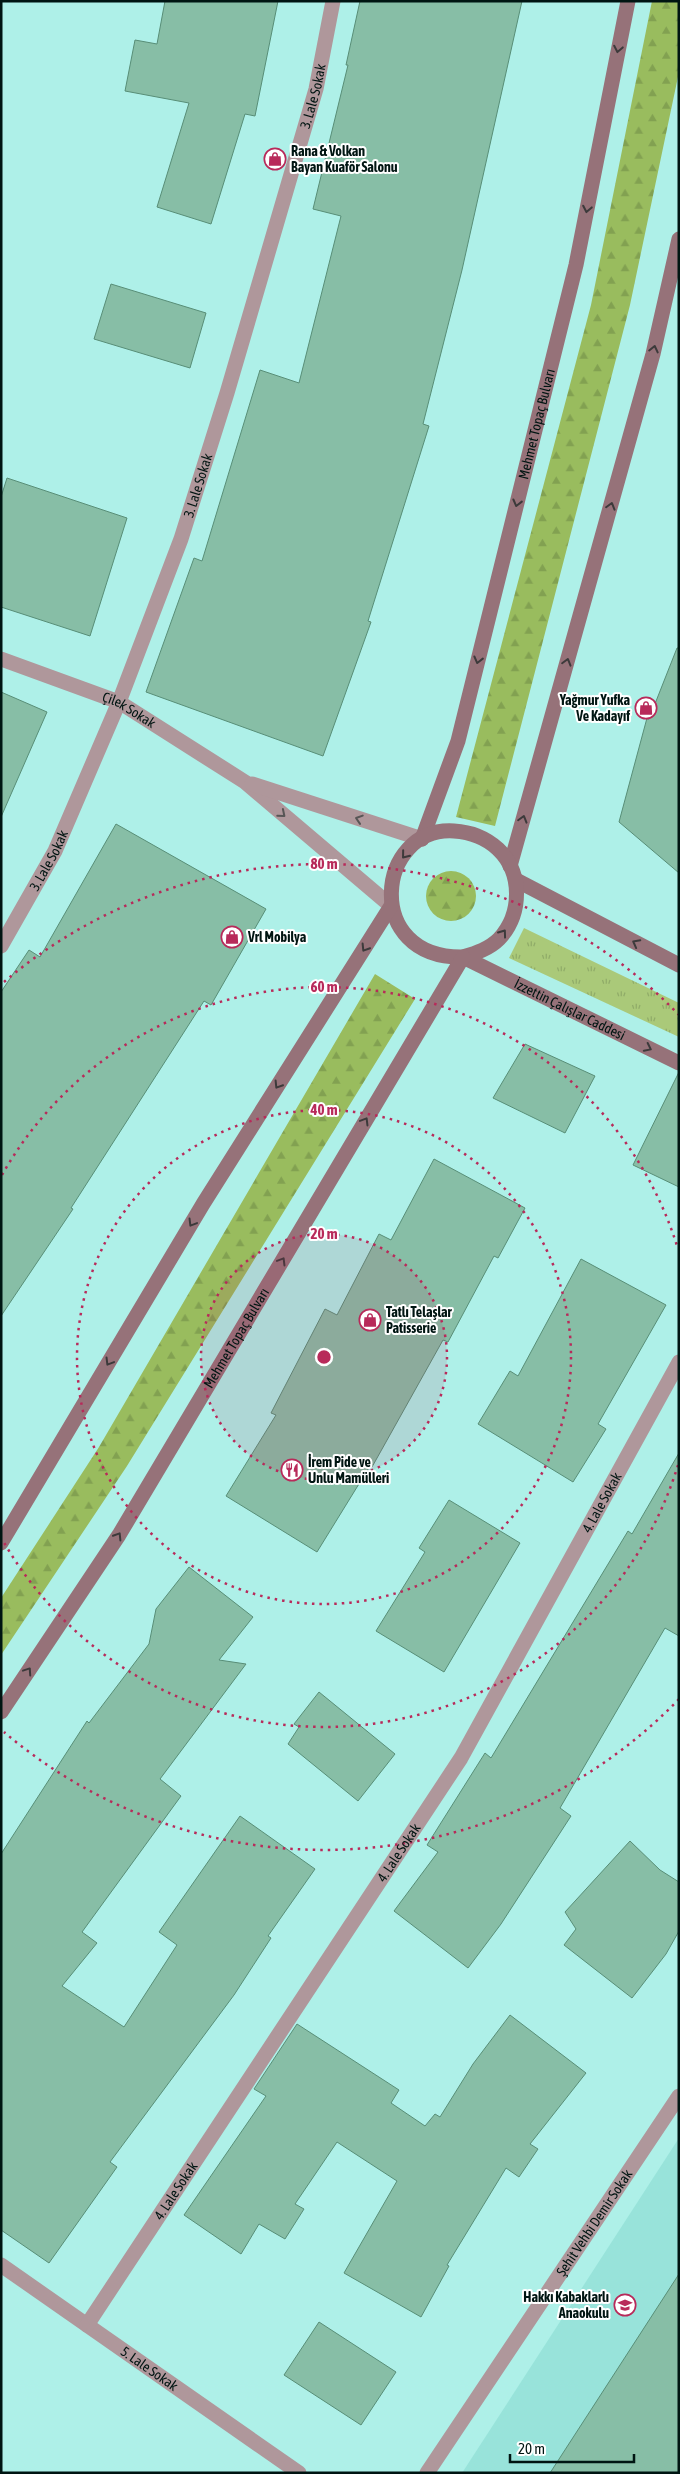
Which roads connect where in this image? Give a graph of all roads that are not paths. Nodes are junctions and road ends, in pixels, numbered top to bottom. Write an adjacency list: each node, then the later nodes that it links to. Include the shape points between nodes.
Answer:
1 (332, 1): 5 (street, 3. Lale Sokak, via 316,89 227,393 181,539)
2 (628, 1): 7 (main road, Mehmet Topaç Bulvarı, one-way to 7, via 567,303 458,741)
3 (679, 239): 8 (main road, one-way to 3, via 653,354)
4 (1, 659): 5 (street, Çilek Sokak)
5 (119, 702): 6 (street, Çilek Sokak); 11 (street, 3. Lale Sokak, via 55,851)
6 (245, 782): 7 (street, one-way to 6); 10 (street, one-way to 10)
7 (422, 839): 8 (main road, via 450,831 478,836 502,853); 10 (main road, one-way to 10, via 406,852 396,868 390,887)
8 (510, 866): 9 (main road)
9 (516, 880): 12 (main road, one-way to 9, via 483,951 499,939 511,921 517,901); 13 (main road, one-way to 9)
10 (391, 906): 12 (main road, via 396,922 416,946 447,958); 16 (main road, one-way to 16, via 203,1204)
11 (1, 946)
12 (463, 957): 14 (main road, İzzettin Çalışlar Caddesi, one-way to 14); 17 (main road, Mehmet Topaç Bulvarı, one-way to 12, via 119,1535)
13 (679, 965)
14 (679, 1063)
15 (679, 1362): 20 (street, 4. Lale Sokak, via 461,1758)
16 (1, 1543)
17 (1, 1712)
18 (679, 2096): 22 (street, Şehit Vehbi Demir Sokak)
19 (1, 2265): 20 (street, 5. Lale Sokak)
20 (87, 2325): 21 (street, 5. Lale Sokak)
21 (299, 2473)
22 (428, 2473)

